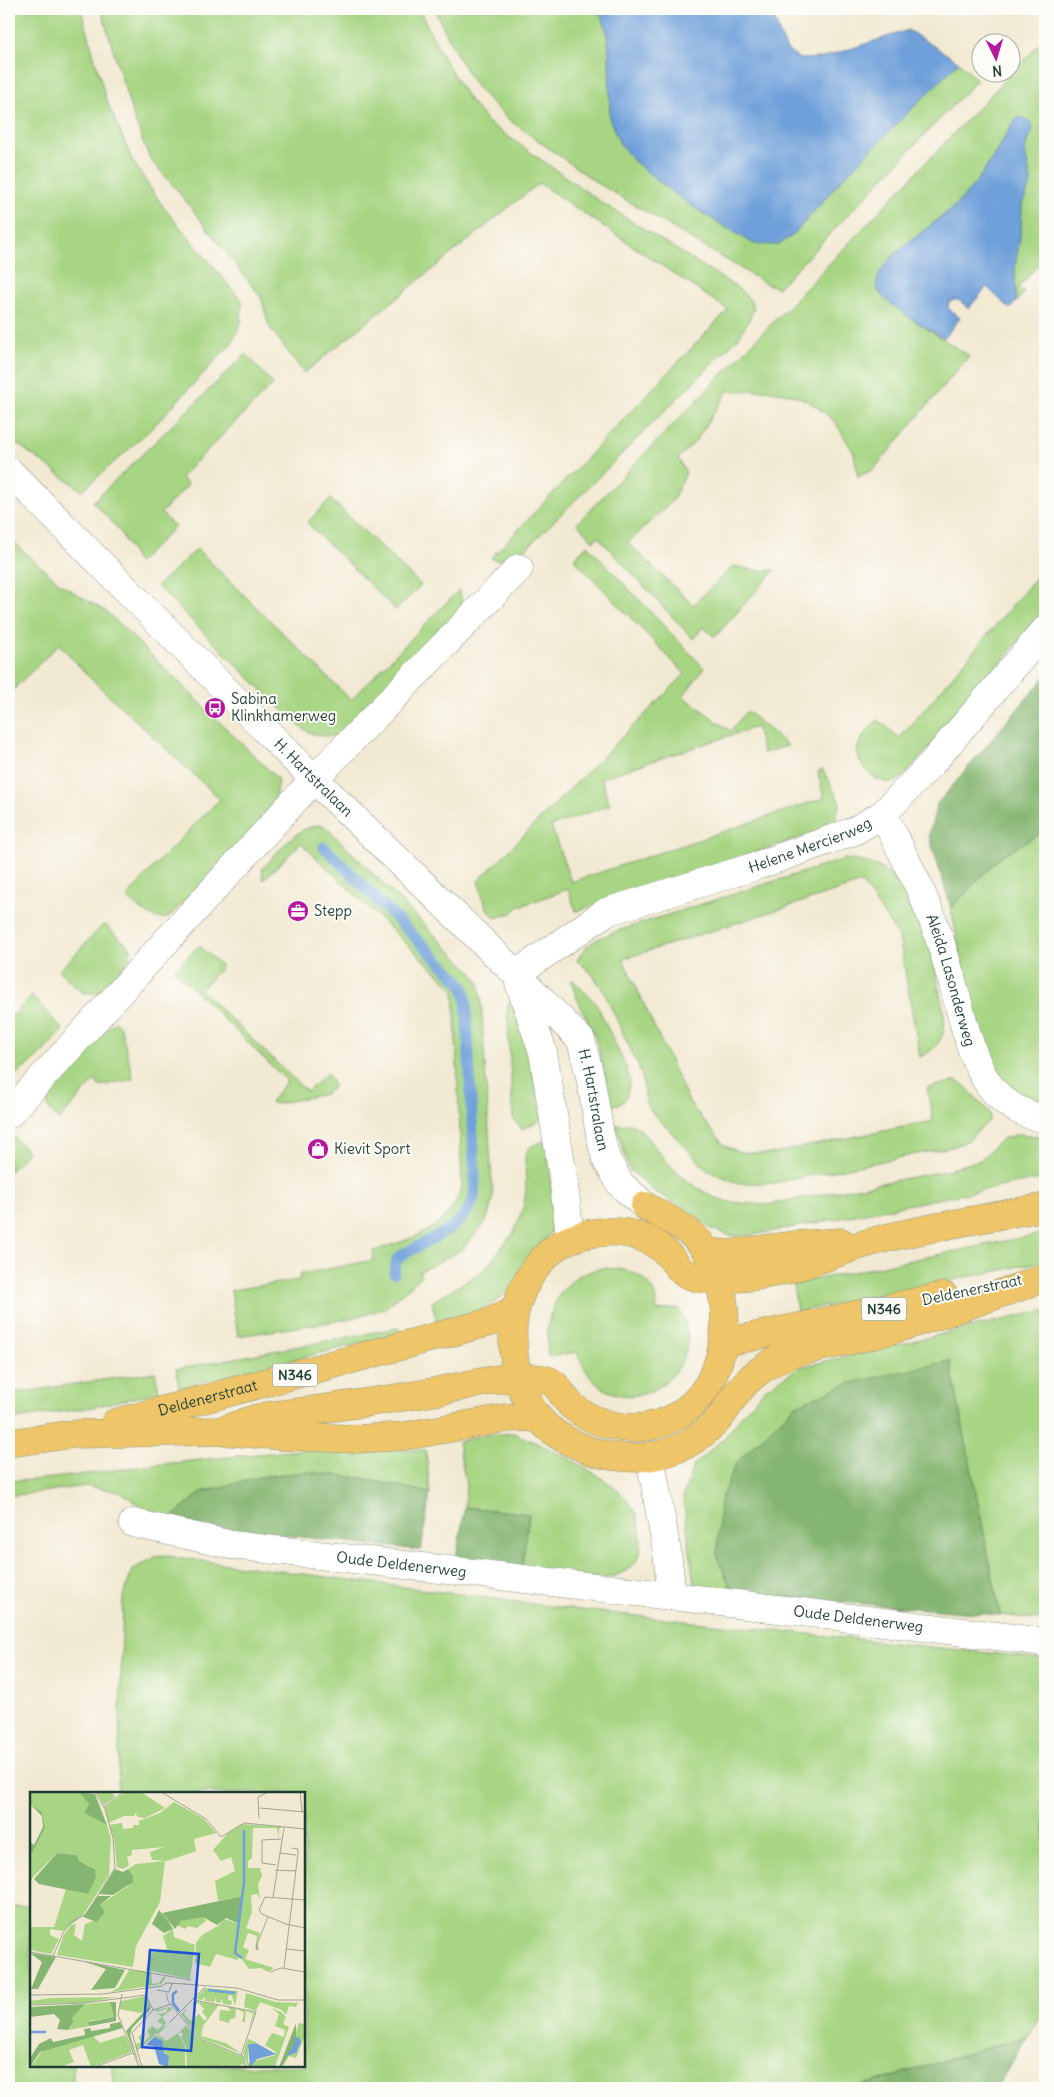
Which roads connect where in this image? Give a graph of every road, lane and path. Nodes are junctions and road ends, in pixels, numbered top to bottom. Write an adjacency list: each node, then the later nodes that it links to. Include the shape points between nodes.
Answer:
1 (9, 471): 4 (street, H. Hartstralaan)
2 (519, 568): 4 (street)
3 (1045, 630): 5 (street, Helene Mercierweg, via 932,763)
4 (314, 779): 6 (street, H. Hartstralaan); 7 (street)
5 (883, 814): 6 (street, Helene Mercierweg, via 854,831 756,866 606,912); 8 (street, Aleida Lasonderweg, via 919,885 938,933 974,1060 991,1088 1011,1107)
6 (516, 974): 9 (street, H. Hartstralaan, via 581,1040 606,1159 621,1185); 12 (street, H. Hartstralaan, via 544,1052 564,1185)
7 (12, 1108)
8 (1045, 1120)
9 (645, 1206): 13 (main road, N346, via 680,1225)
10 (1045, 1207): 11 (main road, N346)
11 (880, 1239): 13 (main road, N346, via 728,1254); 15 (main road, N346, via 792,1268)
12 (568, 1240): 15 (main road, N346, via 588,1233 618,1231 630,1234 660,1247 680,1270 696,1278); 16 (main road, N346, via 547,1256 534,1272)
13 (707, 1252): 15 (main road, N346)
14 (1045, 1276): 17 (main road, Deldenerstraat / N346); 24 (main road, Deldenerstraat / N346, via 882,1333 787,1355 755,1374 740,1388 714,1424 692,1442)
15 (718, 1279): 17 (main road, N346, via 726,1313)
16 (514, 1310): 18 (main road, N346, via 513,1342); 22 (main road, Deldenerstraat / N346, via 490,1322)
17 (723, 1343): 20 (main road, N346, via 719,1363 702,1393 689,1407)
18 (519, 1376): 19 (main road, N346); 20 (main road, N346, via 546,1379 556,1384 572,1406 611,1426 637,1428); 21 (main road, Deldenerstraat / N346, via 427,1394 260,1417)
19 (536, 1417): 21 (main road, Deldenerstraat / N346, via 506,1418 405,1436 283,1436); 24 (main road, N346, via 552,1432 591,1452 621,1458)
20 (662, 1422): 24 (main road)
21 (220, 1431): 22 (main road, Deldenerstraat / N346)
22 (74, 1434): 23 (main road, Deldenerstraat)
23 (9, 1444)
24 (650, 1456): 26 (street)
25 (133, 1523): 26 (street, Oude Deldenerweg, via 232,1545)
26 (672, 1596): 27 (street, Oude Deldenerweg)
27 (1045, 1642)

